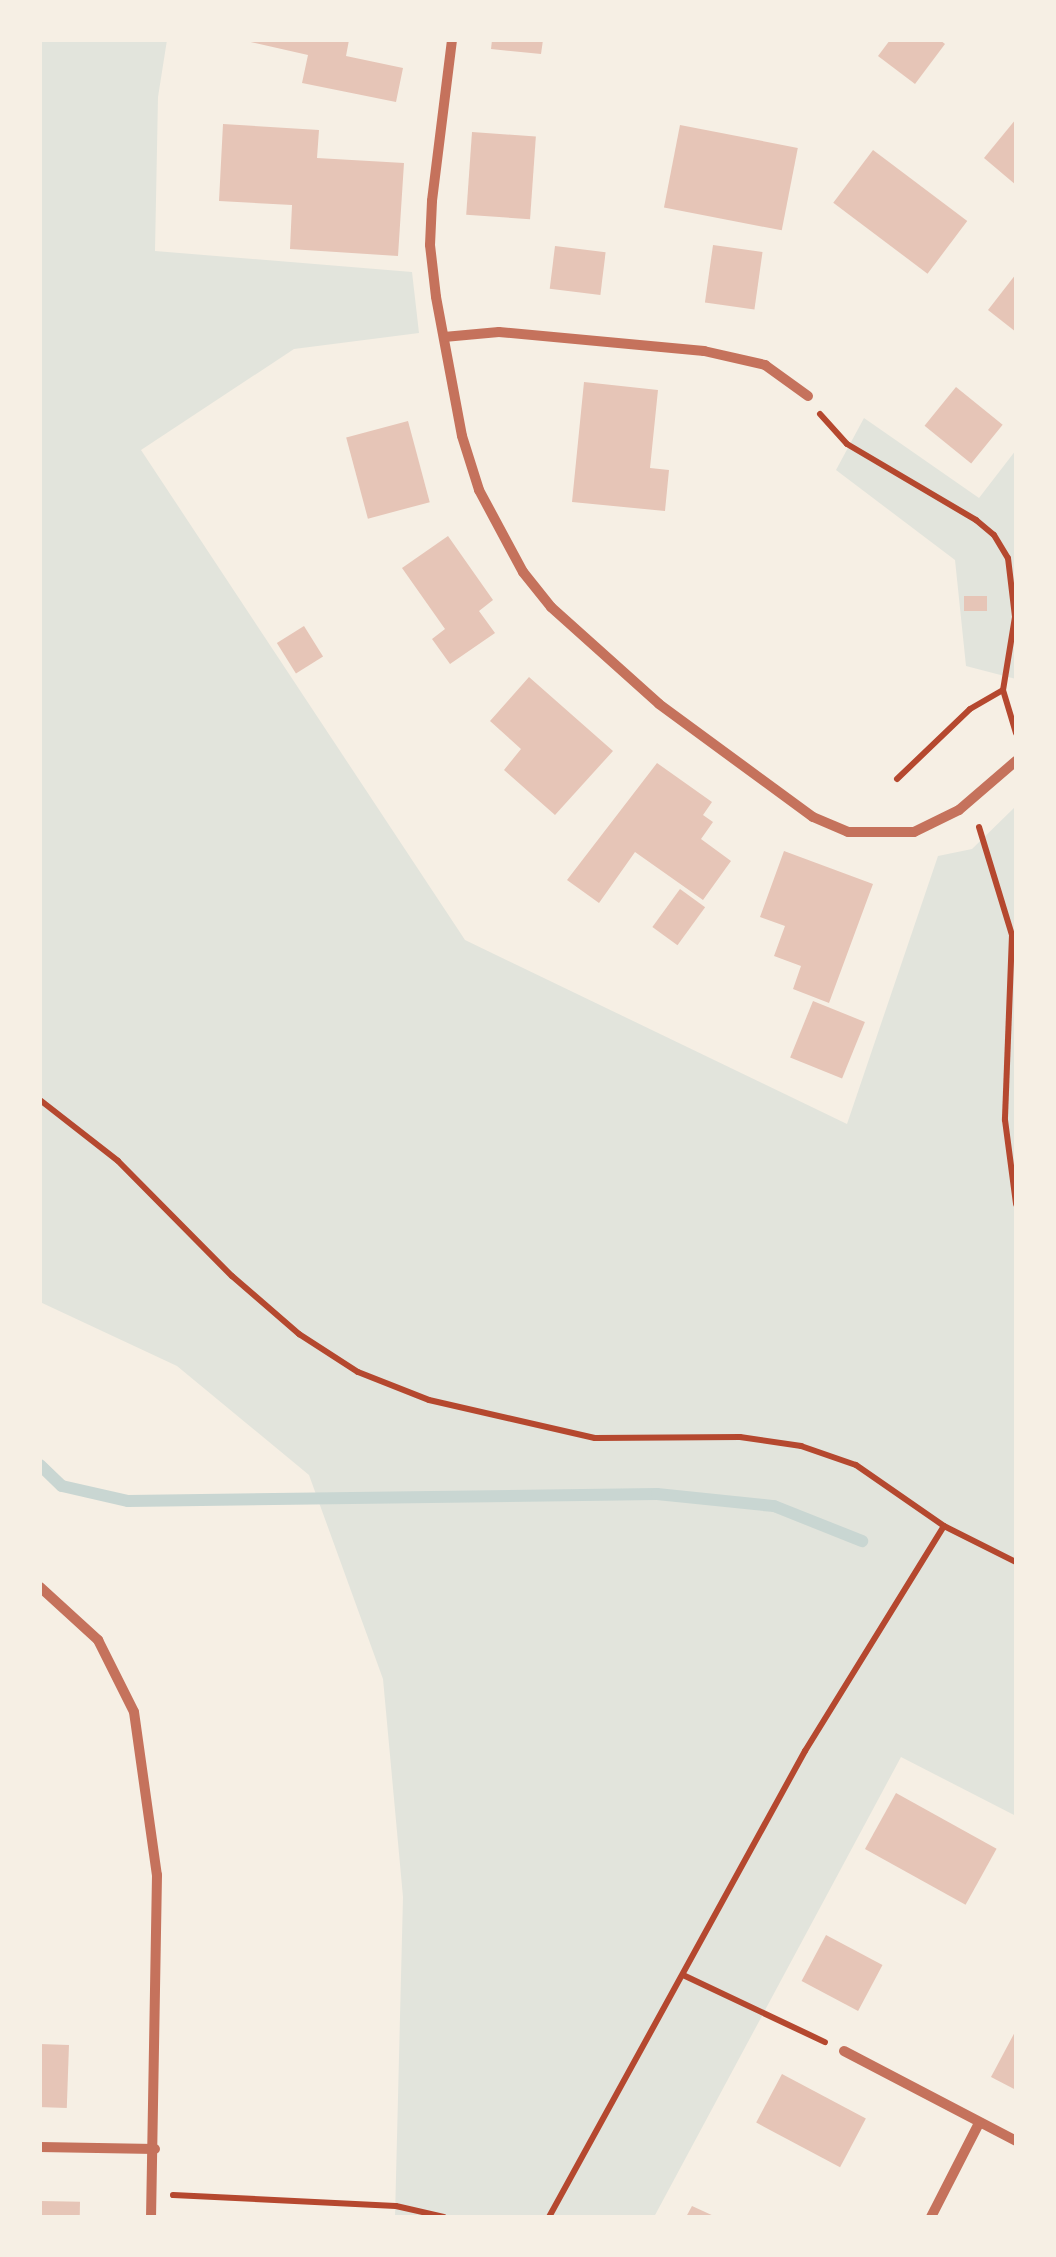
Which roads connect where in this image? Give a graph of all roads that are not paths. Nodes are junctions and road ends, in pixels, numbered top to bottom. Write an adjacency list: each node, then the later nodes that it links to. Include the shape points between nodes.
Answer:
1 (452, 40): 2 (street, via 430,245)
2 (444, 337): 3 (street, via 499,332 704,351 765,366); 4 (street, via 462,436 478,490 504,540 551,607 659,704 813,817 848,832 914,832 968,804)
3 (808, 396)
4 (1016, 760)
5 (40, 1587): 10 (street, via 98,1640 134,1712 157,1875)
6 (844, 2051): 7 (street)
7 (979, 2122): 8 (street); 12 (street)
8 (1016, 2141)
9 (40, 2147): 10 (street)
10 (155, 2148): 11 (street)
11 (150, 2217)
12 (931, 2217)

